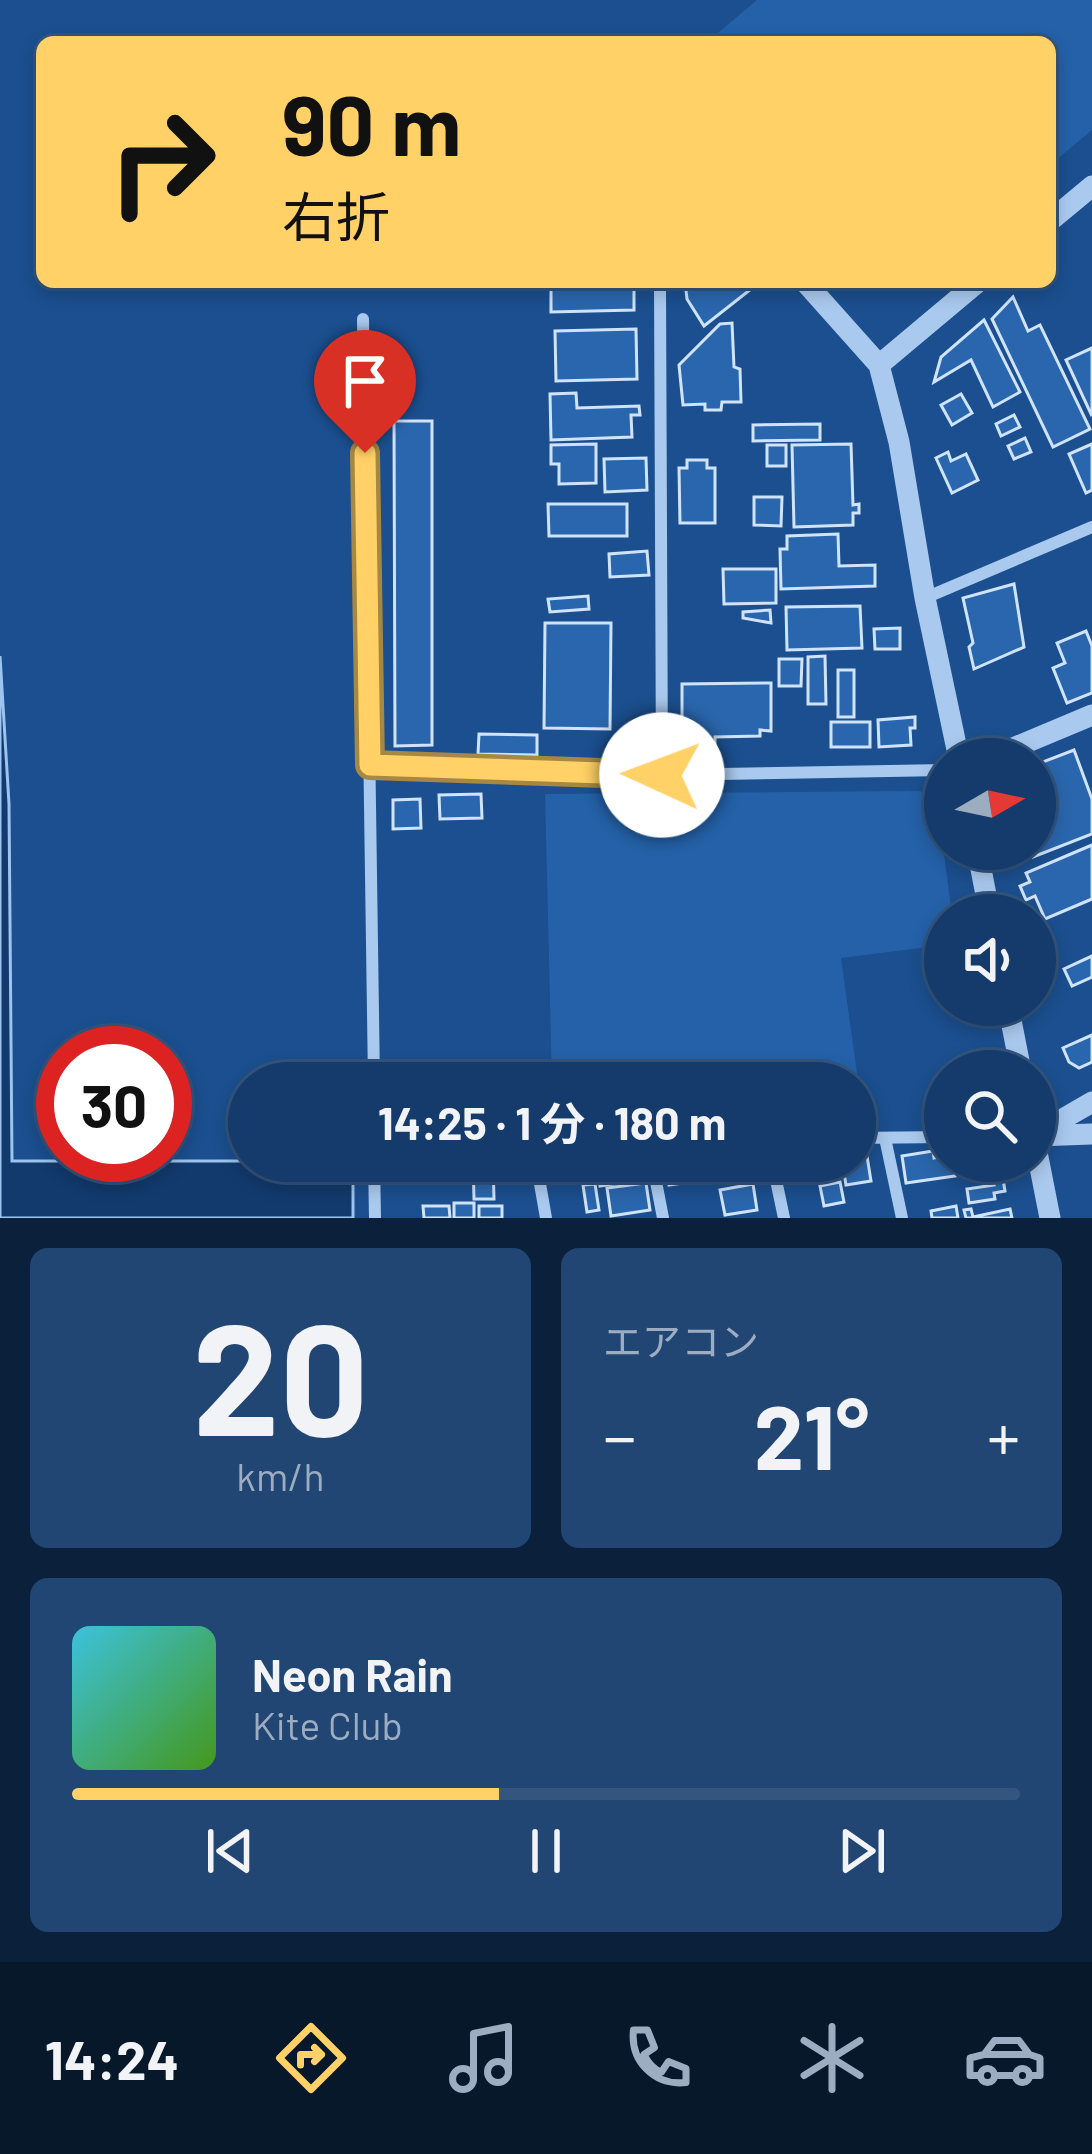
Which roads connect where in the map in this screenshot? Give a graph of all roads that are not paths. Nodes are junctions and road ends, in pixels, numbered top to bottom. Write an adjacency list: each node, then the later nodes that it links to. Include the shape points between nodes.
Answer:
1 (1092, 186): 2 (street)
2 (1056, 216)
3 (660, 288): 15 (street)
4 (811, 288): 7 (street)
5 (970, 288): 7 (street)
6 (363, 320): 13 (street)
7 (879, 365): 9 (street)
8 (1092, 527): 9 (street)
9 (925, 598): 11 (street)
10 (1092, 715): 12 (street)
11 (954, 738)
12 (1037, 738)
13 (370, 765): 15 (street); 16 (street)
14 (924, 770): 15 (street)
15 (662, 775)
16 (374, 1062)
17 (1092, 1102): 18 (street)
18 (1056, 1125)
19 (1092, 1133): 20 (street)
20 (1056, 1136)
21 (876, 1138): 22 (street)
22 (885, 1138): 23 (street); 33 (street)
23 (924, 1138)
24 (374, 1182): 29 (street)
25 (540, 1182): 30 (street)
26 (656, 1182): 31 (street)
27 (776, 1182): 32 (street)
28 (1043, 1182): 34 (street)
29 (375, 1218)
30 (546, 1218)
31 (663, 1218)
32 (784, 1218)
33 (902, 1218)
34 (1050, 1218)

